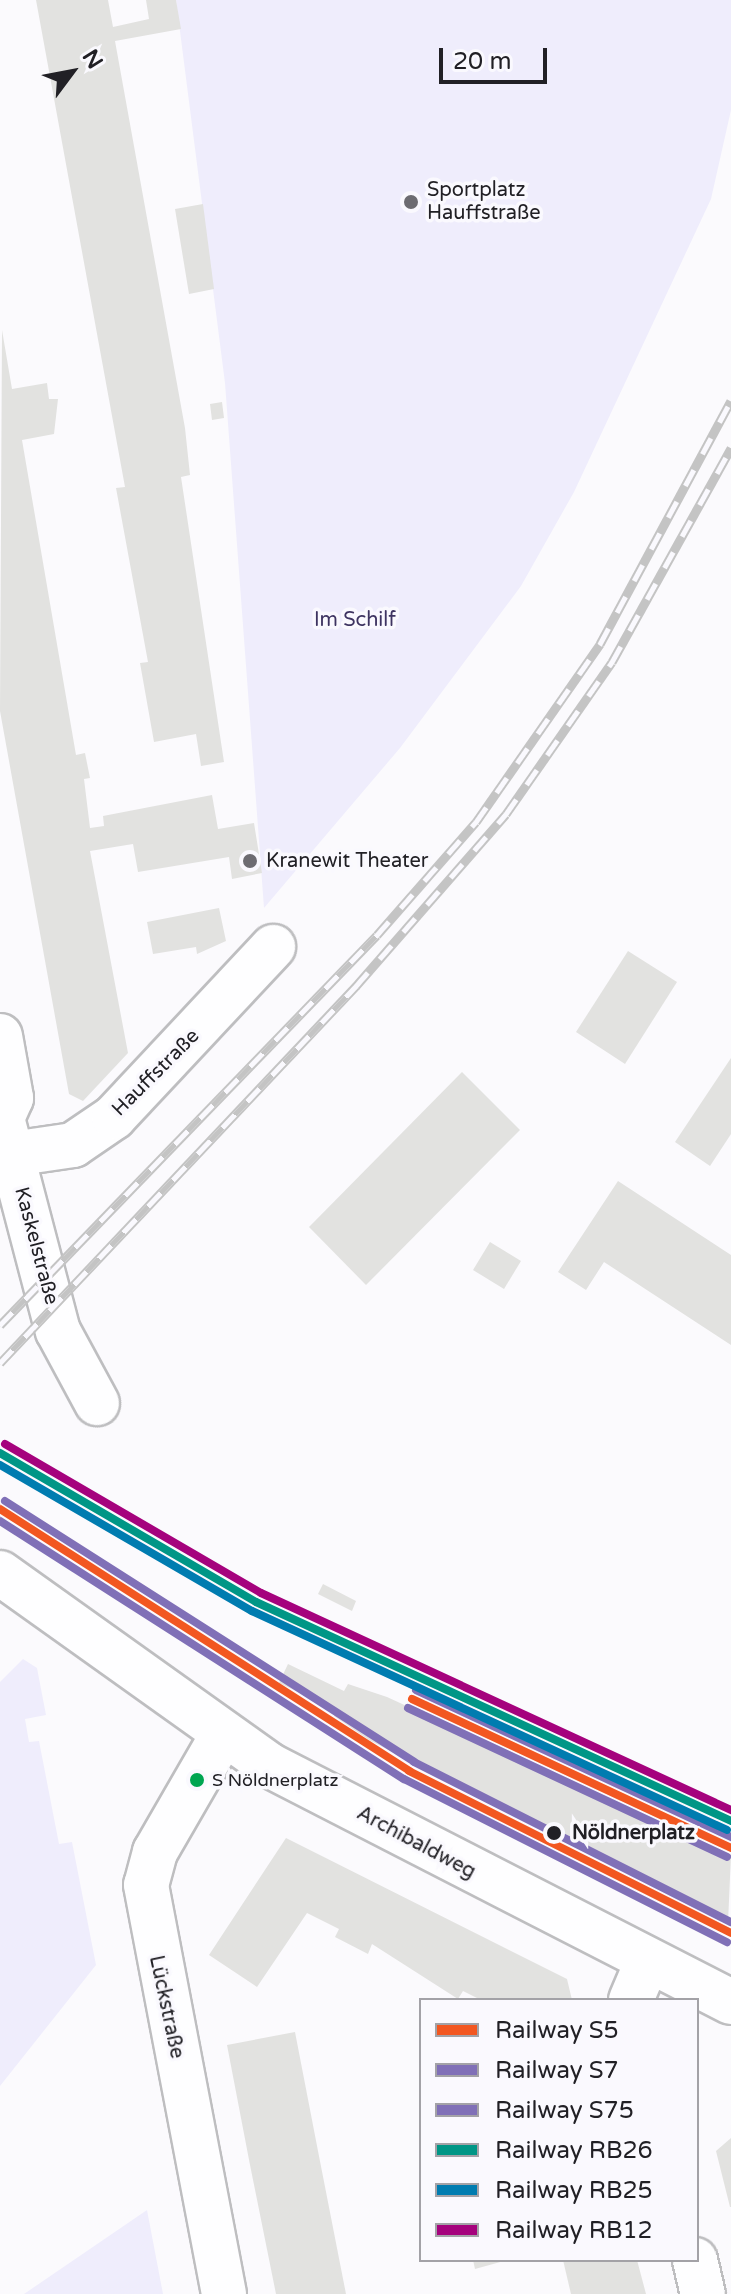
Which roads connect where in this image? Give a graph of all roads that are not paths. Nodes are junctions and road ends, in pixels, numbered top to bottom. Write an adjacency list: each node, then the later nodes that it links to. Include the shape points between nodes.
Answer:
1 (273, 947): 3 (street, Hauffstraße, via 114,1117 73,1145)
2 (0, 1036): 3 (street, Kaskelstraße, via 11,1098)
3 (5, 1131): 4 (street, Kaskelstraße, via 58,1331)
4 (97, 1403)
5 (0, 1573): 6 (street, Archibaldweg)
6 (222, 1736): 7 (street, Archibaldweg); 10 (street, Lückstraße, via 155,1852 146,1885)
7 (638, 1982): 8 (street, Archibaldweg)
8 (731, 2002)
9 (695, 2262): 11 (street)
10 (224, 2294)
11 (703, 2294)

